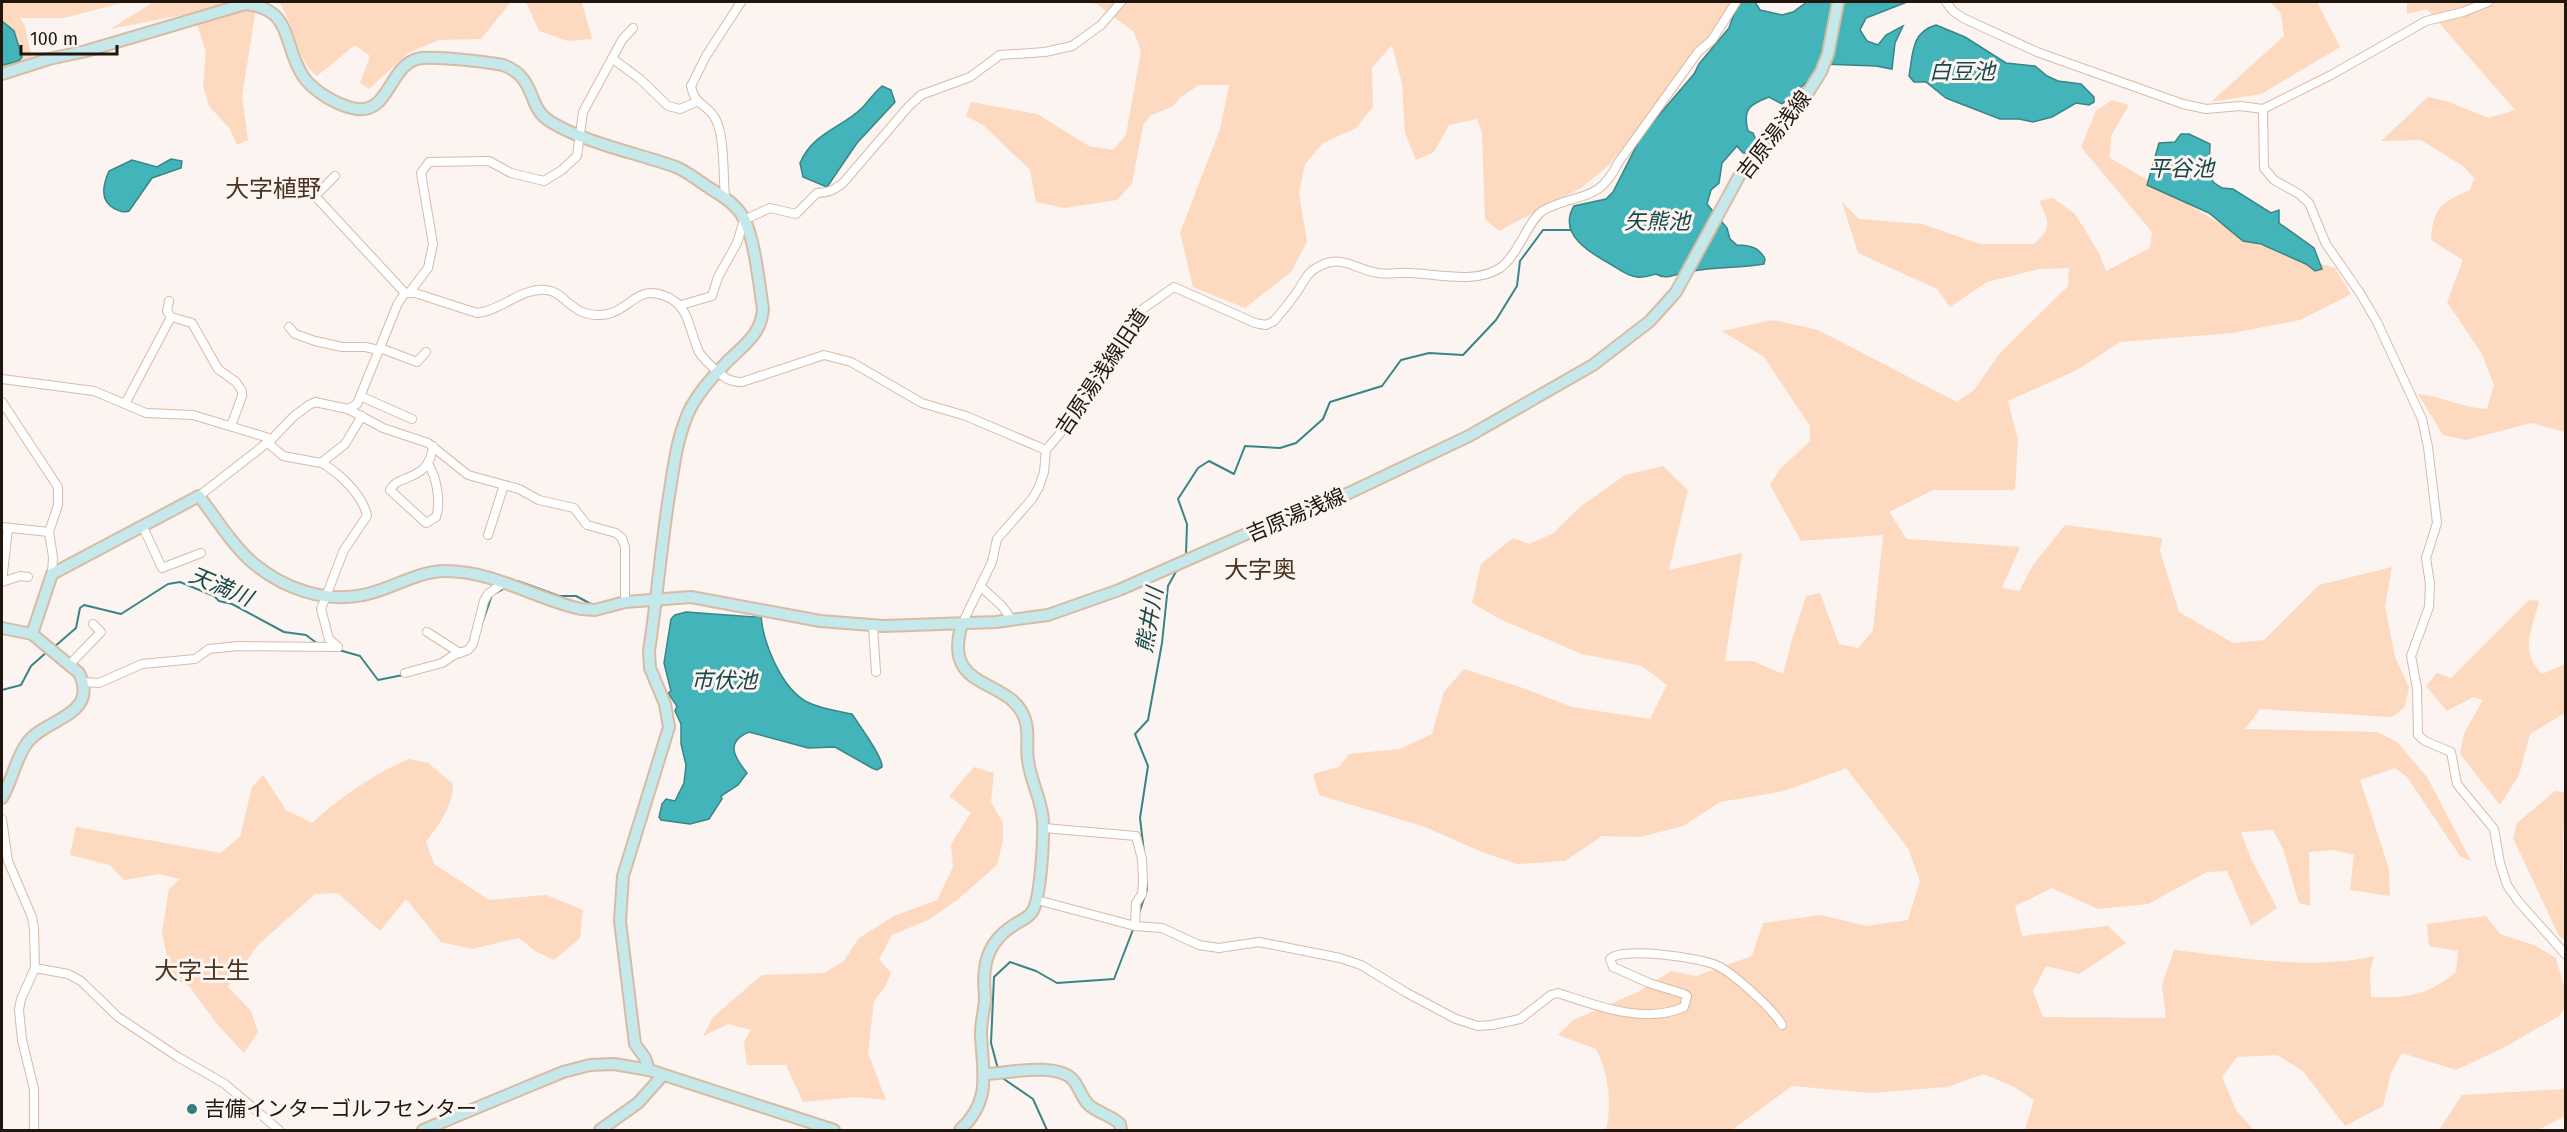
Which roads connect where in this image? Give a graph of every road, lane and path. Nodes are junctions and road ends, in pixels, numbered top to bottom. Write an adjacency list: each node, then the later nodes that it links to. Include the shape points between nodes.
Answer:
1 (741, 2): 10 (street, via 693,79)
2 (1121, 2): 15 (street, via 1101,25 1072,46 1000,55 970,77 921,95 843,183 828,193 810,197 796,214 770,208)
3 (1736, 2): 34 (street, 吉原湯浅線旧道, via 1712,40 1698,52 1618,163 1610,180 1584,197 1543,210 1500,268 1479,275 1437,275 1377,273 1353,264 1326,263 1308,274 1274,321 1266,325 1174,287 1137,313 1125,342)
4 (1838, 2): 51 (street, 吉原湯浅線, via 1821,72 1743,169 1676,292 1650,321 1593,365 1490,424 1349,493 1080,605)
5 (1946, 2): 11 (street, via 1963,18 2037,52 2183,104 2205,109)
6 (2488, 2): 11 (street, via 2426,21)
7 (633, 28): 8 (street)
8 (613, 59): 10 (street, via 668,106 680,109); 12 (street, via 583,112)
9 (2, 74): 12 (street, via 245,4 255,5 265,7 281,21 306,80 348,107 361,109 378,103 399,73 414,60 494,63 522,76 539,111 549,122)
10 (696, 102): 14 (street, via 717,123)
11 (2263, 109): 68 (street, via 2264,168 2274,180 2308,203 2326,244 2377,322 2424,426 2438,523 2426,558 2428,607 2411,656 2417,688 2418,735 2451,752 2457,784 2493,829 2507,885)
12 (580, 134): 14 (street, via 678,168); 16 (street, via 577,156 544,181 510,173 489,161 429,162 422,173 433,244 428,267)
13 (335, 176): 16 (street, via 315,196)
14 (725, 197): 15 (street)
15 (744, 220): 18 (street, via 712,296); 23 (street, via 761,301 761,323 750,340)
16 (407, 293): 18 (street, via 477,313 546,290 572,308 593,314 616,311 644,293 665,296); 21 (street, via 398,303)
17 (169, 302): 19 (street, via 167,311)
18 (681, 305): 23 (street, via 700,353)
19 (171, 317): 27 (street); 31 (street, via 192,323 218,369 240,387 242,396)
20 (289, 327): 21 (street, via 311,340)
21 (380, 349): 22 (street, via 417,362); 25 (street)
22 (426, 352)
23 (718, 371): 34 (street, via 729,380 742,382 824,355 851,362 922,403 966,416); 49 (street, via 693,405 679,437 663,531)
24 (2, 379): 27 (street, via 94,391)
25 (360, 396): 28 (street, via 355,406); 30 (street)
26 (2, 402): 41 (street, via 58,487 58,505)
27 (125, 404): 31 (street, via 146,413 193,415)
28 (348, 409): 29 (street); 32 (street, via 315,402 294,416)
29 (362, 416): 33 (street); 35 (street, via 345,444)
30 (412, 419)
31 (231, 426): 32 (street)
32 (270, 441): 35 (street, via 283,456); 38 (street)
33 (433, 446): 36 (street); 37 (street, via 468,474)
34 (1046, 450): 47 (street, 吉原湯浅線旧道, via 1040,487 997,539 992,562)
35 (322, 463): 48 (street, via 347,484 367,516 344,550)
36 (428, 464): 36 (street, via 437,483 438,513 426,523 390,490)
37 (504, 485): 42 (street); 50 (street, via 539,500 574,508 587,525 622,538)
38 (199, 496): 40 (street); 48 (street, 吉原湯浅線, via 253,563 298,590)
39 (5, 527): 41 (street); 45 (street, via 2,582)
40 (143, 527): 43 (street, via 162,568); 44 (street)
41 (49, 532): 44 (street)
42 (488, 535)
43 (201, 553)
44 (52, 574): 57 (street)
45 (28, 577)
46 (504, 582): 48 (street, 吉原湯浅線, via 444,571 363,595); 50 (street, 吉原湯浅線, via 581,609 595,610); 58 (street, via 488,594 473,644)
47 (980, 586): 51 (street); 53 (street, 吉原湯浅線旧道)
48 (325, 597): 62 (street, via 321,615 329,639 338,647 209,649 195,659 142,664 99,683)
49 (657, 599): 50 (street, 吉原湯浅線); 54 (street, 吉原湯浅線, via 691,597 820,621); 71 (street, via 650,668 665,704 669,727 623,876 620,921 634,1044)
50 (625, 602)
51 (1012, 620): 53 (street, 吉原湯浅線)
52 (93, 624): 59 (street, via 101,633)
53 (962, 624): 54 (street, 吉原湯浅線); 65 (street, via 956,653 963,669 1008,698 1026,723 1027,758)
54 (873, 626): 60 (street)
55 (2, 627): 57 (street)
56 (427, 632): 58 (street)
57 (32, 633): 59 (street)
58 (460, 653): 61 (street)
59 (70, 664): 62 (street)
60 (876, 672)
61 (405, 674)
62 (83, 682): 63 (street, via 79,706 36,734 25,746)
63 (2, 798)
64 (2, 819): 69 (street, via 8,861 32,917)
65 (1044, 828): 66 (street); 67 (street, via 1136,836 1143,882 1136,903)
66 (1037, 900): 67 (street); 72 (street, via 1026,918 994,942 987,960 981,1029)
67 (1135, 926): 70 (street, via 1162,928 1200,945 1219,948 1259,942 1340,958 1361,965 1456,1019 1478,1026 1520,1019 1558,993 1606,1010 1641,1013 1679,1009 1687,1001 1684,994 1613,967 1610,962 1613,955 1622,952 1664,954 1717,965 1765,1004)
68 (2565, 955)
69 (35, 968): 74 (street, via 20,1010 22,1040 34,1089); 75 (street, via 68,974 81,981 118,1017 225,1084)
70 (1782, 1025)
71 (649, 1070): 73 (street); 76 (street, via 614,1064 563,1072)
72 (986, 1074): 79 (street, via 975,1110); 80 (street, via 1051,1069 1072,1079 1087,1103 1112,1117)
73 (663, 1075): 77 (street, via 638,1103); 78 (street)
74 (34, 1131)
75 (279, 1131)
76 (423, 1131)
77 (600, 1131)
78 (834, 1131)
79 (960, 1131)
80 (1121, 1131)

